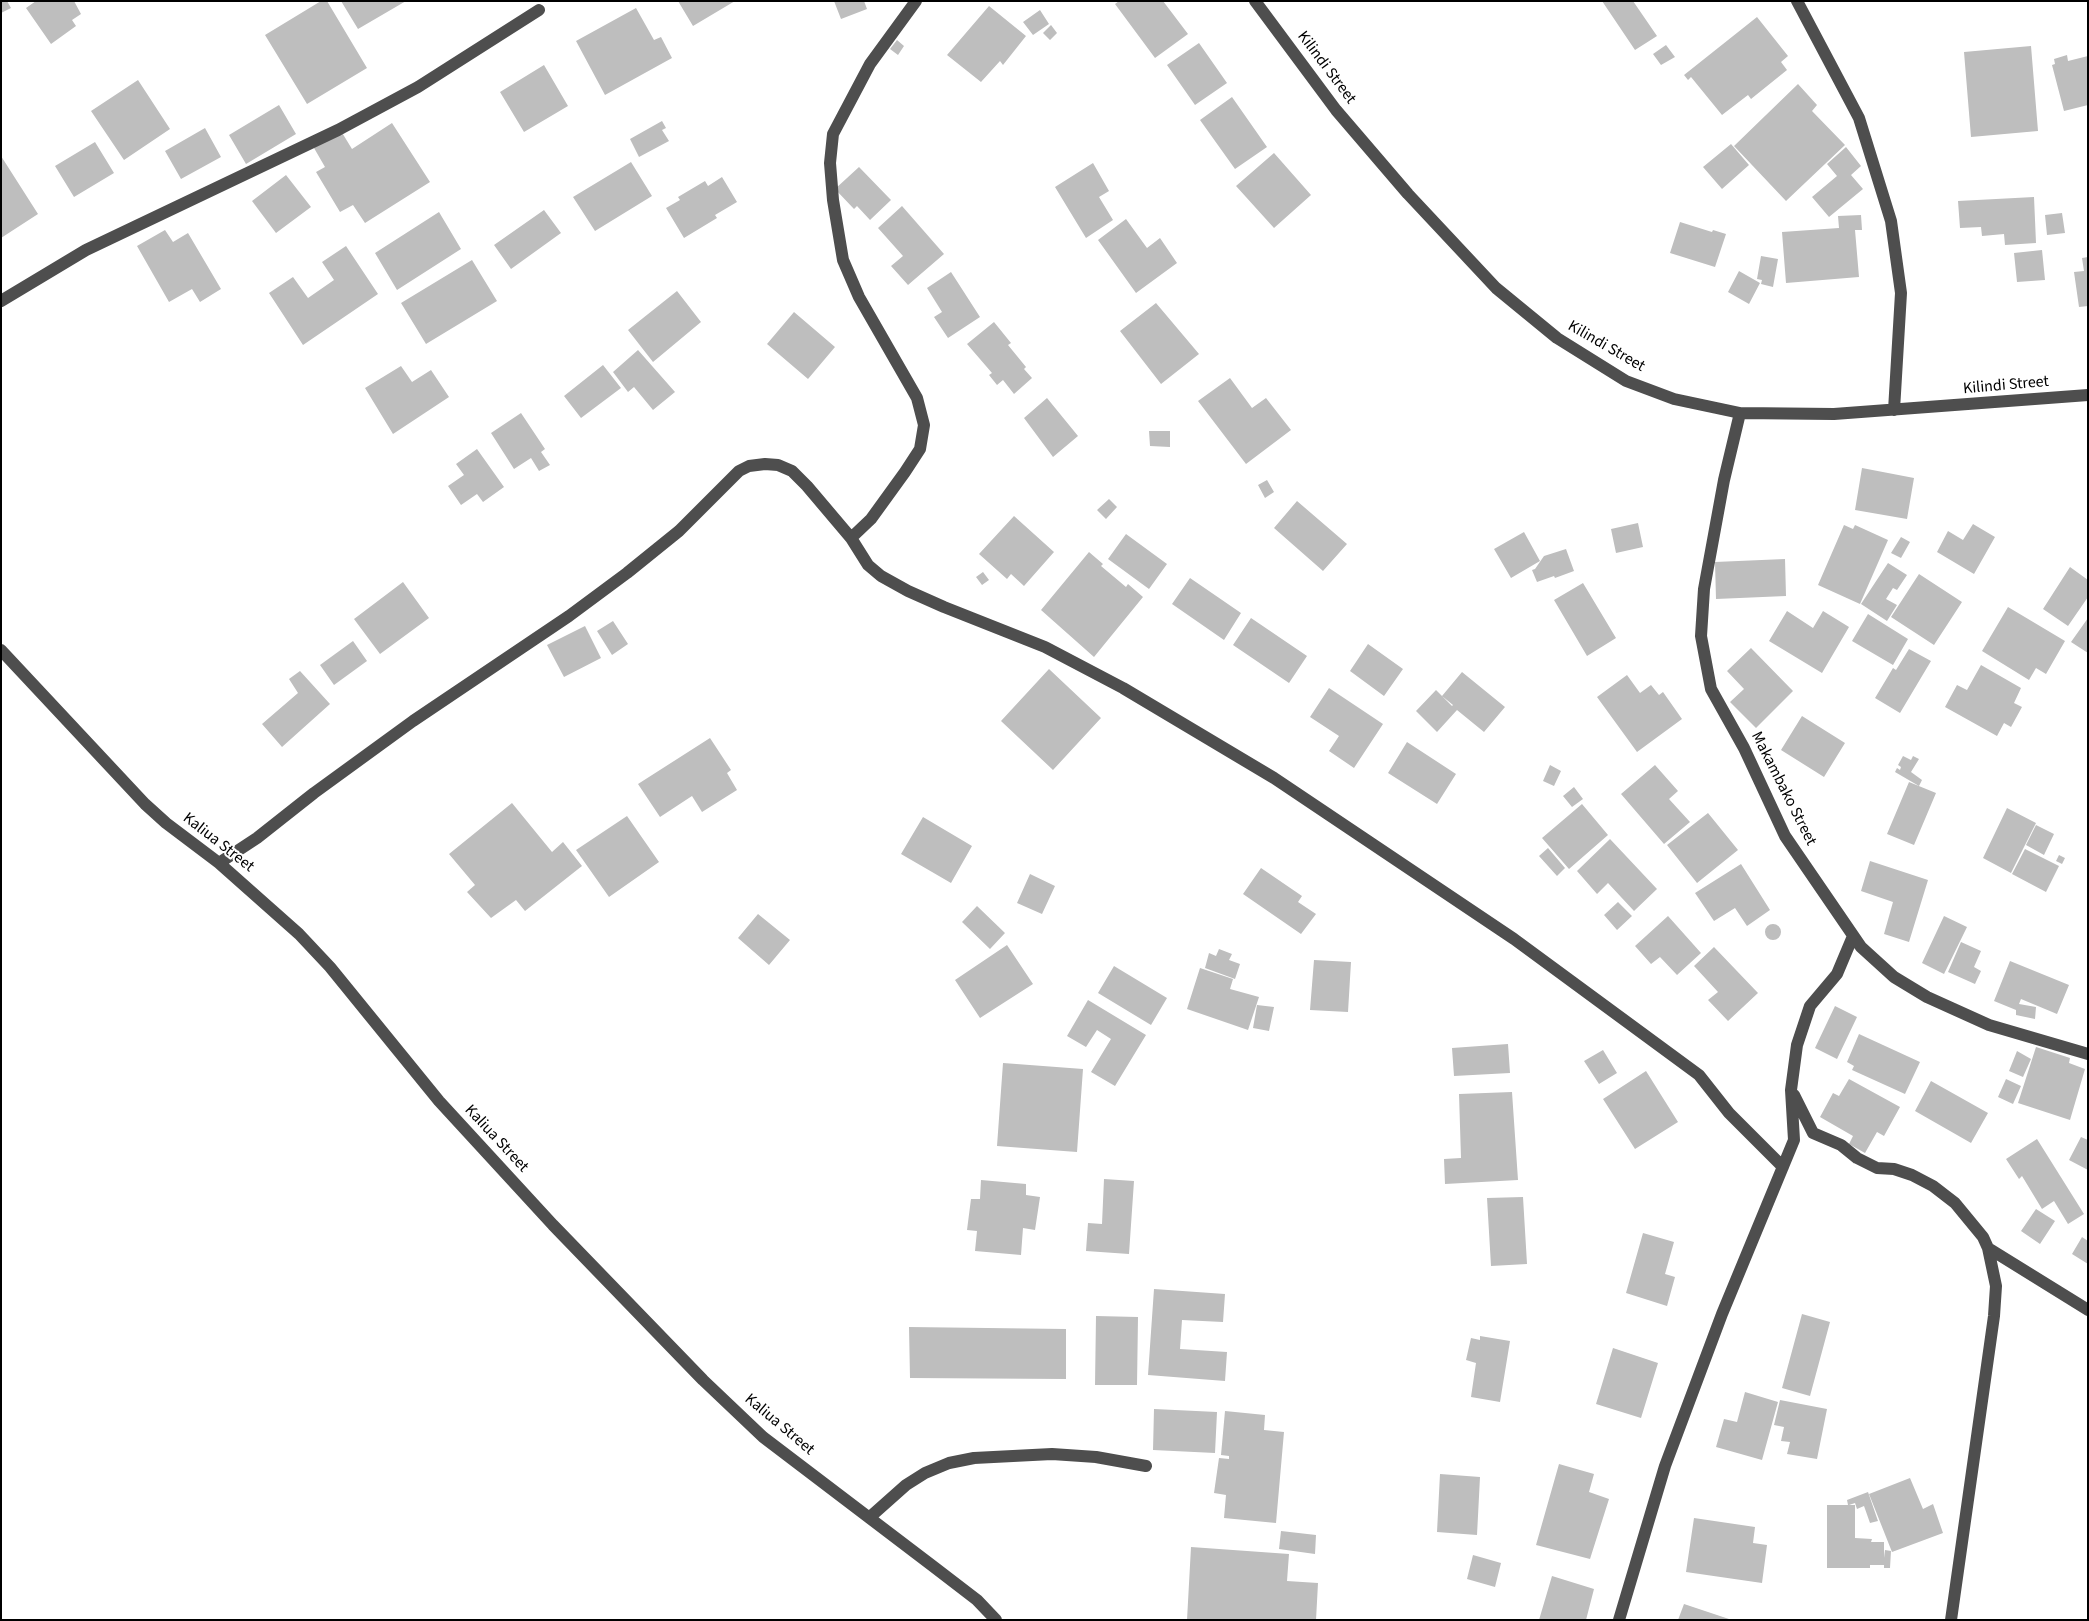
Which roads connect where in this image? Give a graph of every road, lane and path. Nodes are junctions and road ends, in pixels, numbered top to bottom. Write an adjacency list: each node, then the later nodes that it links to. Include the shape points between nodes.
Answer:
1 (916, 1): 9 (street, via 870,64 833,134 830,163 843,260 859,297 917,398 924,425 920,449 871,519)
2 (1255, 1): 8 (street, Kilindi Street, via 1336,110 1408,194 1496,288 1557,338 1626,381 1674,399)
3 (1797, 1): 7 (street, via 1859,118 1891,221 1902,294)
4 (539, 10): 5 (street, via 418,87 346,126 104,241)
5 (1, 301)
6 (2088, 395): 7 (street, Kilindi Street)
7 (1894, 410): 8 (street, Kilindi Street, via 1834,414)
8 (1740, 413): 12 (street, Makambako Street, via 1704,589 1701,636 1712,689 1785,836)
9 (851, 538): 11 (street, via 792,471 765,464 739,471 679,531 627,573 413,721); 15 (street, via 868,565 881,576 944,607 1045,647 1123,688 1274,778 1476,912 1699,1075 1729,1113)
10 (1, 650): 11 (street, Kaliua Street, via 126,786 166,823)
11 (219, 863): 19 (street, Kaliua Street, via 299,934 330,967 439,1101 703,1380 763,1437)
12 (1853, 936): 13 (street, Makambako Street, via 1860,947 1894,976 1928,997 1989,1025); 14 (street, via 1837,974 1810,1006 1797,1045)
13 (2088, 1054)
14 (1792, 1090): 15 (street, via 1794,1140); 16 (street, via 1812,1133 1840,1145 1877,1168 1894,1169 1933,1186 1955,1204 1983,1237)
15 (1783, 1167): 21 (street, via 1722,1314 1665,1466)
16 (1988, 1248): 17 (street); 22 (street, via 1996,1286 1994,1316)
17 (2088, 1310)
18 (1146, 1466): 19 (street, via 1096,1457 1052,1454 974,1458 949,1463 925,1473)
19 (870, 1516): 20 (street, Kaliua Street, via 977,1600)
20 (996, 1620)
21 (1619, 1620)
22 (1951, 1620)

